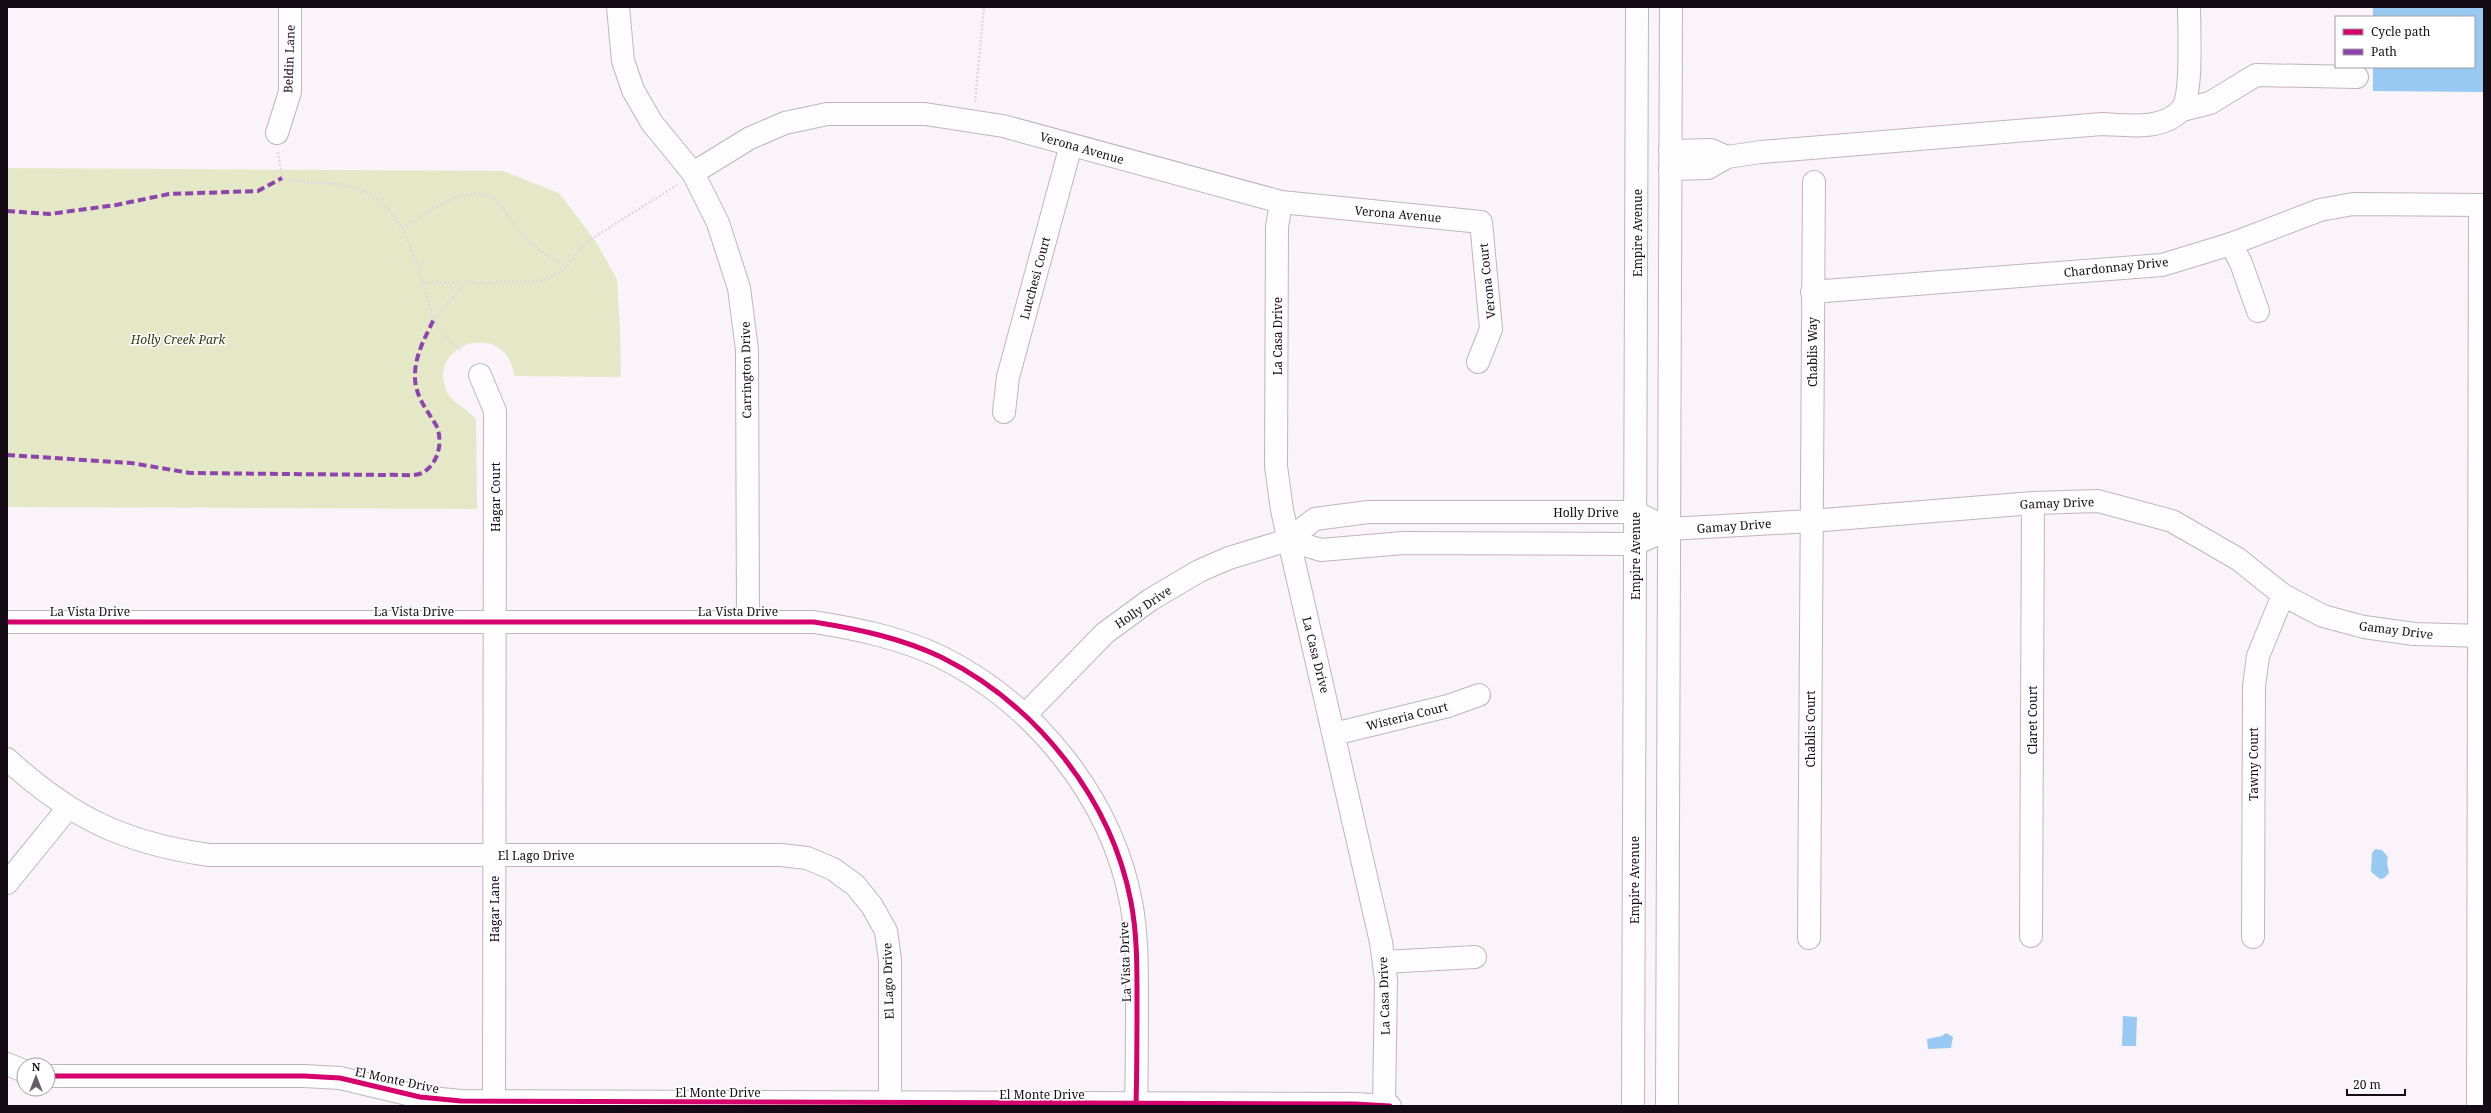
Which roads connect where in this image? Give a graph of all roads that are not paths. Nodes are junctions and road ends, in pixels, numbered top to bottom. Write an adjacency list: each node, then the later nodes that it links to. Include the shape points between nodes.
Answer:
1 (290, 7): 9 (street, Beldin Lane, via 290,92)
2 (618, 7): 12 (street, Carrington Drive, via 623,61 633,90 652,123)
3 (1637, 7): 6 (street, Empire Avenue)
4 (1671, 7): 11 (street)
5 (2189, 7): 8 (street, via 2188,90)
6 (1637, 41): 11 (street, via 1649,84 1650,155 1655,160); 24 (street, Empire Avenue)
7 (2357, 77): 8 (street, via 2256,75 2210,103)
8 (2182, 110): 11 (street, via 2165,121 2141,126 2102,124 1761,152 1727,157 1708,168)
9 (277, 133)
10 (1072, 145): 12 (street, Verona Avenue, via 964,118 925,114 827,114 785,123 750,138); 14 (street, Verona Avenue); 22 (street, Lucchesi Court, via 1008,377)
11 (1670, 160): 26 (street)
12 (693, 173): 31 (street, Carrington Drive, via 729,253 744,316 747,350)
13 (1814, 182): 18 (street, Chablis Way)
14 (1281, 202): 16 (street, Verona Avenue); 27 (street, La Casa Drive, via 1277,227 1276,466)
15 (2482, 205): 17 (street, Chardonnay Drive, via 2353,204 2320,210); 33 (street)
16 (1481, 222): 20 (street, Verona Court, via 1491,328)
17 (2231, 244): 18 (street, Chardonnay Drive, via 2162,265); 19 (street, via 2241,263)
18 (1812, 292): 25 (street, Chablis Way)
19 (2258, 311)
20 (1478, 362)
21 (480, 375): 30 (street, Hagar Court, via 495,411)
22 (1004, 412)
23 (2033, 503): 25 (street, Gamay Drive); 29 (street, Gamay Drive, via 2098,500 2172,521 2238,559); 41 (street, Claret Court)
24 (1635, 512): 26 (street, Holly Drive); 27 (street, Holly Drive, via 1368,512 1315,519); 28 (street, Empire Avenue)
25 (1811, 521): 26 (street, Gamay Drive); 43 (street, Chablis Court)
26 (1669, 529): 28 (street); 53 (street)
27 (1288, 540): 28 (street, via 1321,550 1403,543); 35 (street, Holly Drive, via 1229,558 1200,571 1150,600 1105,633); 36 (street, La Casa Drive)
28 (1635, 544): 52 (street, Empire Avenue)
29 (2283, 595): 33 (street, Gamay Drive, via 2323,616 2364,628 2414,634); 42 (street, Tawny Court, via 2258,656 2254,686)
30 (495, 621): 31 (street, La Vista Drive); 32 (street, La Vista Drive); 39 (street, Hagar Lane)
31 (748, 621): 35 (street, La Vista Drive, via 814,622 854,628 895,639 940,657 972,674)
32 (7, 622)
33 (2481, 636): 54 (street)
34 (1479, 695): 36 (street, Wisteria Court, via 1448,706)
35 (1025, 715): 50 (street, La Vista Drive, via 1076,773 1101,817 1120,861 1131,901 1136,945)
36 (1334, 734): 45 (street, La Casa Drive)
37 (7, 759): 38 (street, El Lago Drive)
38 (68, 808): 39 (street, El Lago Drive, via 87,820 128,838 168,849 209,855); 40 (street)
39 (494, 854): 47 (street, Hagar Lane); 49 (street, El Lago Drive, via 781,855 807,858 833,869 859,890 872,906 886,932 890,960)
40 (7, 884)
41 (2031, 936)
42 (2253, 937)
43 (1810, 938)
44 (1475, 957): 45 (street)
45 (1384, 962): 51 (street, La Casa Drive)
46 (56, 1076): 47 (street, El Monte Drive, via 340,1078 440,1100)
47 (494, 1101): 48 (street, El Monte Drive)
48 (642, 1104): 49 (street, El Monte Drive)
49 (890, 1105): 50 (street, El Monte Drive)
50 (1136, 1105): 51 (street, El Monte Drive)
51 (1386, 1106)
52 (1633, 1106)
53 (1667, 1106)
54 (2478, 1106)

